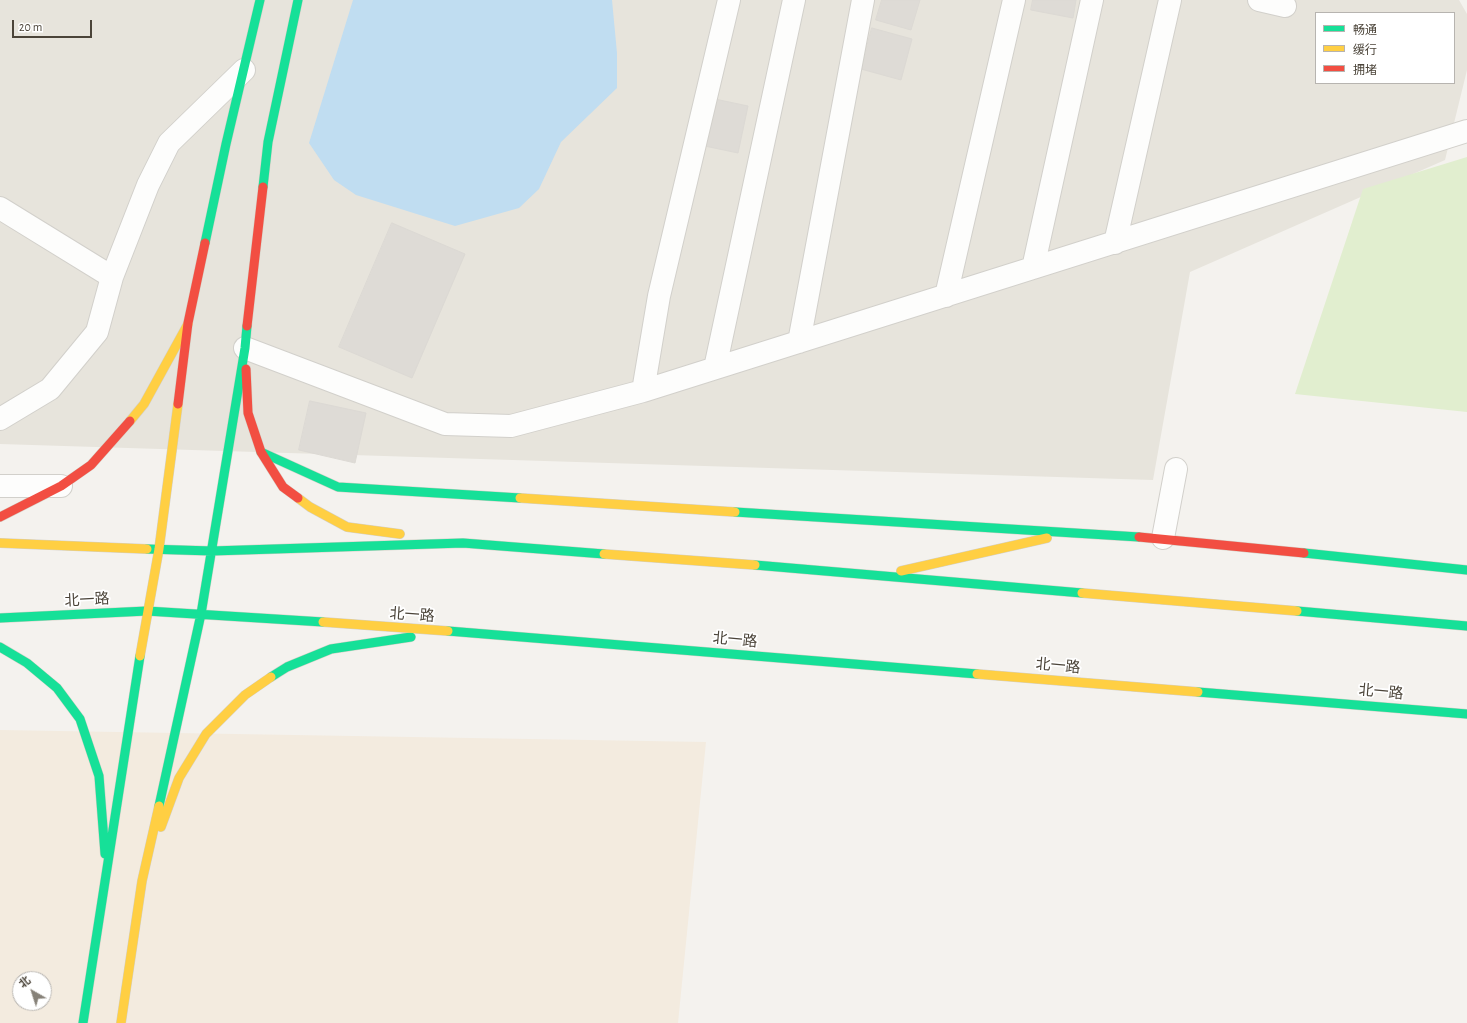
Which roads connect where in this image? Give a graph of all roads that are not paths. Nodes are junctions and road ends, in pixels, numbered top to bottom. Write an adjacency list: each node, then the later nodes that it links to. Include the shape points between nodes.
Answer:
1 (260, 0): 11 (main road)
2 (298, 0): 20 (main road, via 268,142)
3 (729, 0): 22 (street, via 659,296)
4 (794, 0): 21 (street)
5 (863, 0): 19 (street)
6 (1014, 0): 17 (street)
7 (1092, 0): 15 (street)
8 (1170, 0): 14 (street)
9 (1260, 0): 10 (street)
10 (1285, 6)
11 (244, 70): 16 (street, via 169,143 148,186); 18 (main road)
12 (1467, 131): 14 (street)
13 (0, 208): 16 (street)
14 (1115, 243): 15 (street)
15 (1033, 268): 17 (street)
16 (112, 277): 23 (street, via 96,332 50,389)
17 (946, 296): 19 (street)
18 (188, 323): 27 (main road, via 144,404 91,465); 33 (main road)
19 (799, 342): 21 (street)
20 (245, 348): 22 (street, via 445,424 511,426); 24 (main road, via 248,413); 34 (main road)
21 (715, 368): 22 (street)
22 (643, 391)
23 (0, 419)
24 (261, 452): 29 (main road, via 338,487); 32 (main road, via 283,487 310,507 347,527)
25 (1176, 469): 30 (street)
26 (0, 486): 27 (street)
27 (61, 486): 28 (main road)
28 (0, 517)
29 (1071, 532): 30 (main road); 36 (main road)
30 (1163, 538): 35 (main road)
31 (0, 543): 33 (main road)
32 (463, 543): 34 (main road); 36 (main road)
33 (159, 549): 34 (main road); 37 (main road)
34 (212, 551): 38 (main road)
35 (1467, 570)
36 (880, 575): 40 (main road)
37 (148, 611): 38 (main road, 北一路); 39 (main road, 北一路); 44 (main road)
38 (201, 614): 41 (main road, 北一路); 45 (main road)
39 (0, 618)
40 (1467, 626)
41 (453, 632): 43 (main road, 北一路); 45 (main road, via 331,649 287,667 245,695 206,734 179,778)
42 (0, 647): 44 (main road, via 27,663 57,688 80,719 99,776)
43 (1467, 714)
44 (107, 873): 46 (main road)
45 (142, 881): 47 (main road)
46 (83, 1023)
47 (121, 1023)

